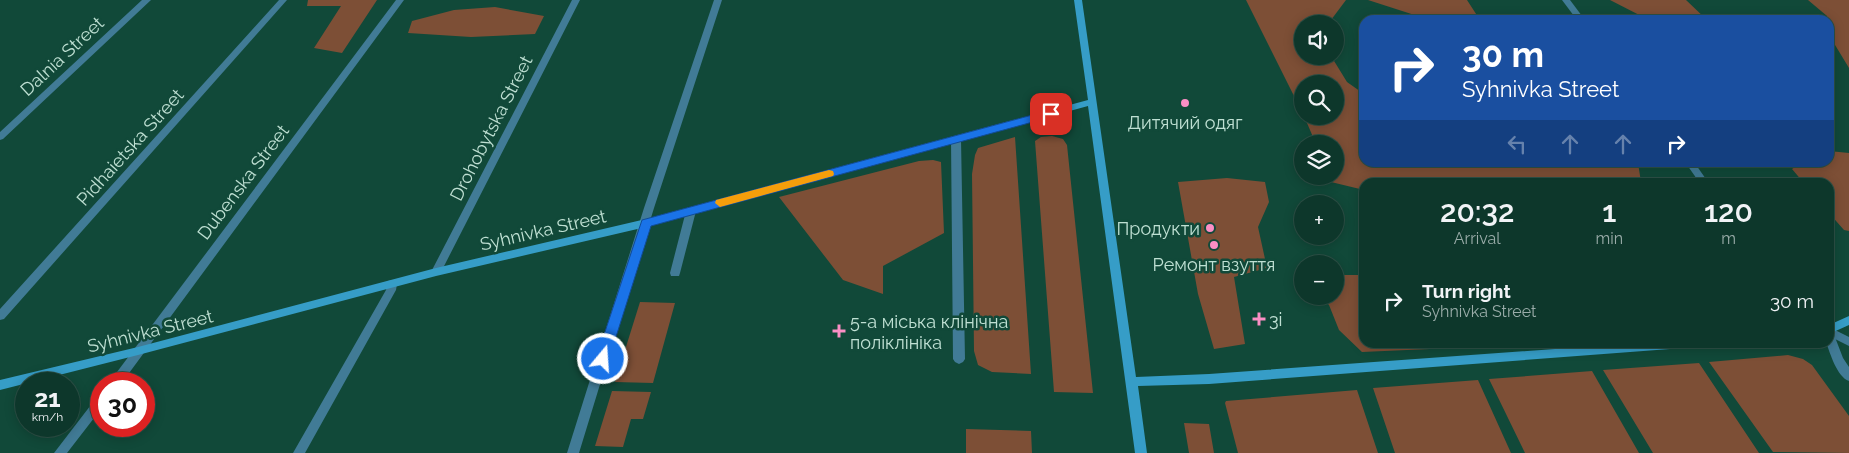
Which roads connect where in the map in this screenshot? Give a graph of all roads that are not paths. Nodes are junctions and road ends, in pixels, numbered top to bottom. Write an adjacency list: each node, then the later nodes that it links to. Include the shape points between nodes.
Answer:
1 (147, 0): 10 (street, Dalnia Street)
2 (283, 0): 19 (street, Pidhaietska Street)
3 (400, 0): 26 (street, Dubenska Street)
4 (576, 0): 16 (street, Drohobytska Street)
5 (718, 0): 15 (street)
6 (1078, 0): 9 (street)
7 (1566, 0): 8 (street)
8 (1577, 15)
9 (1092, 102): 11 (street, Syhnivka Street); 30 (street)
10 (0, 136)
11 (956, 139): 14 (street, Syhnivka Street); 27 (street)
12 (1693, 167): 13 (street)
13 (1701, 178)
14 (691, 211): 15 (street, Syhnivka Street); 17 (street)
15 (646, 223): 16 (street, Syhnivka Street); 35 (street)
16 (436, 272): 18 (street, Syhnivka Street)
17 (674, 273)
18 (392, 284): 26 (street, Syhnivka Street); 34 (street)
19 (0, 316)
20 (1849, 320): 21 (street)
21 (1834, 329)
22 (1834, 334): 23 (street)
23 (1849, 342)
24 (1636, 348): 30 (street)
25 (1834, 348): 29 (street)
26 (138, 352): 28 (street, Dubenska Street); 31 (street, Syhnivka Street)
27 (959, 359)
28 (123, 372)
29 (1849, 376)
30 (1131, 382): 36 (street)
31 (0, 385)
32 (90, 414): 33 (street)
33 (60, 453)
34 (299, 453)
35 (573, 453)
36 (1141, 453)

